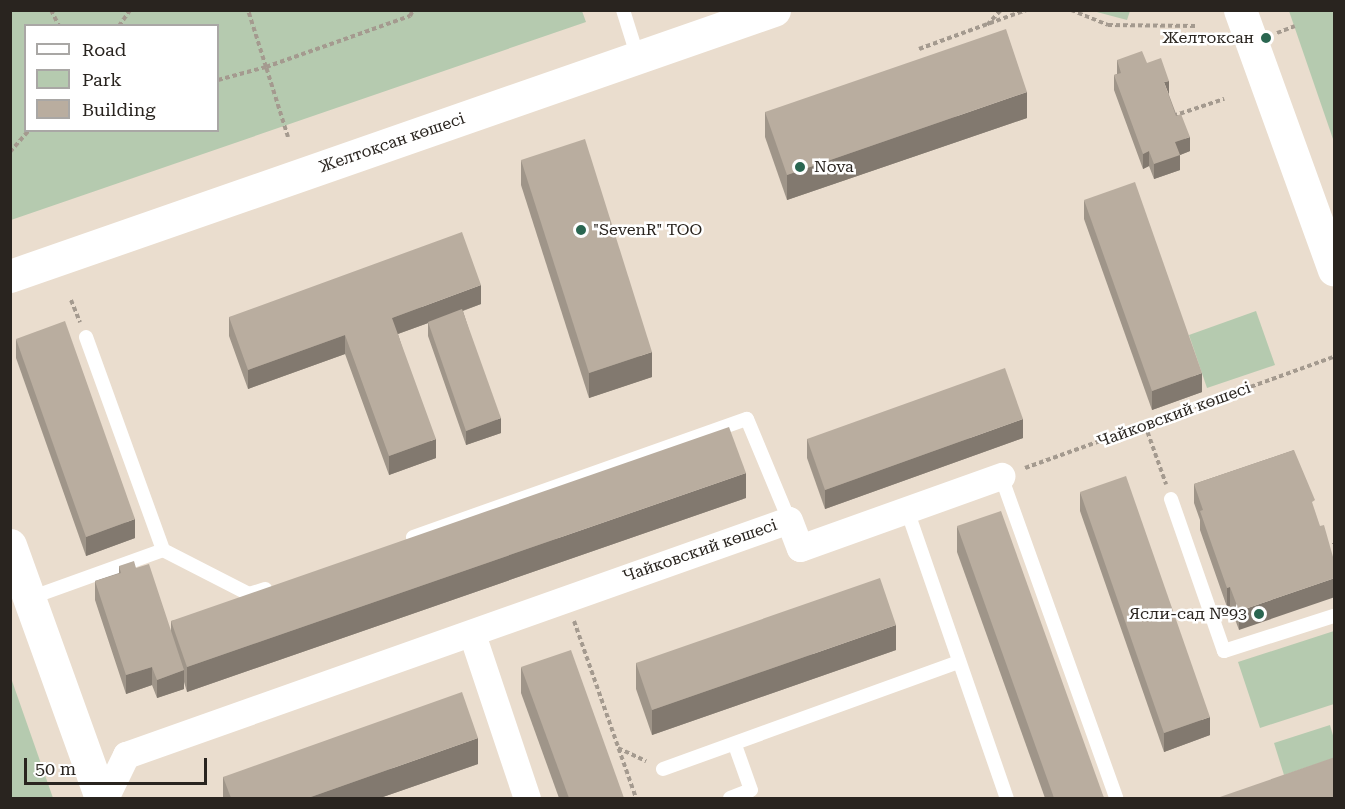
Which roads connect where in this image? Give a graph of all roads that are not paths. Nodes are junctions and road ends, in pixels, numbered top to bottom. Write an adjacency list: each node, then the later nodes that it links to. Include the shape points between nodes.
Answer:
1 (623, 10): 4 (lane)
2 (774, 10): 4 (main road, Желтоқсан көшесі)
3 (1240, 10): 5 (main road)
4 (638, 58): 6 (main road, Желтоқсан көшесі)
5 (1335, 269)
6 (10, 276)
7 (86, 337): 14 (lane)
8 (1001, 476): 10 (street, Чайковский көшесі); 26 (lane)
9 (1171, 499): 17 (lane, via 1224,651)
10 (907, 510): 11 (street, Чайковский көшесі, via 800,548); 19 (lane)
11 (789, 520): 12 (lane, via 747,419); 18 (street, Чайковский көшесі)
12 (404, 540)
13 (10, 545): 16 (main road)
14 (163, 550): 15 (lane, via 249,594); 16 (lane)
15 (282, 583)
16 (30, 598): 22 (main road)
17 (1335, 616)
18 (472, 634): 22 (street, Чайковский көшесі, via 126,755); 23 (street)
19 (959, 662): 20 (lane); 25 (lane)
20 (735, 745): 21 (lane); 24 (lane, via 751,790)
21 (663, 769)
22 (103, 798)
23 (527, 798)
24 (730, 798)
25 (1007, 798)
26 (1116, 798)

